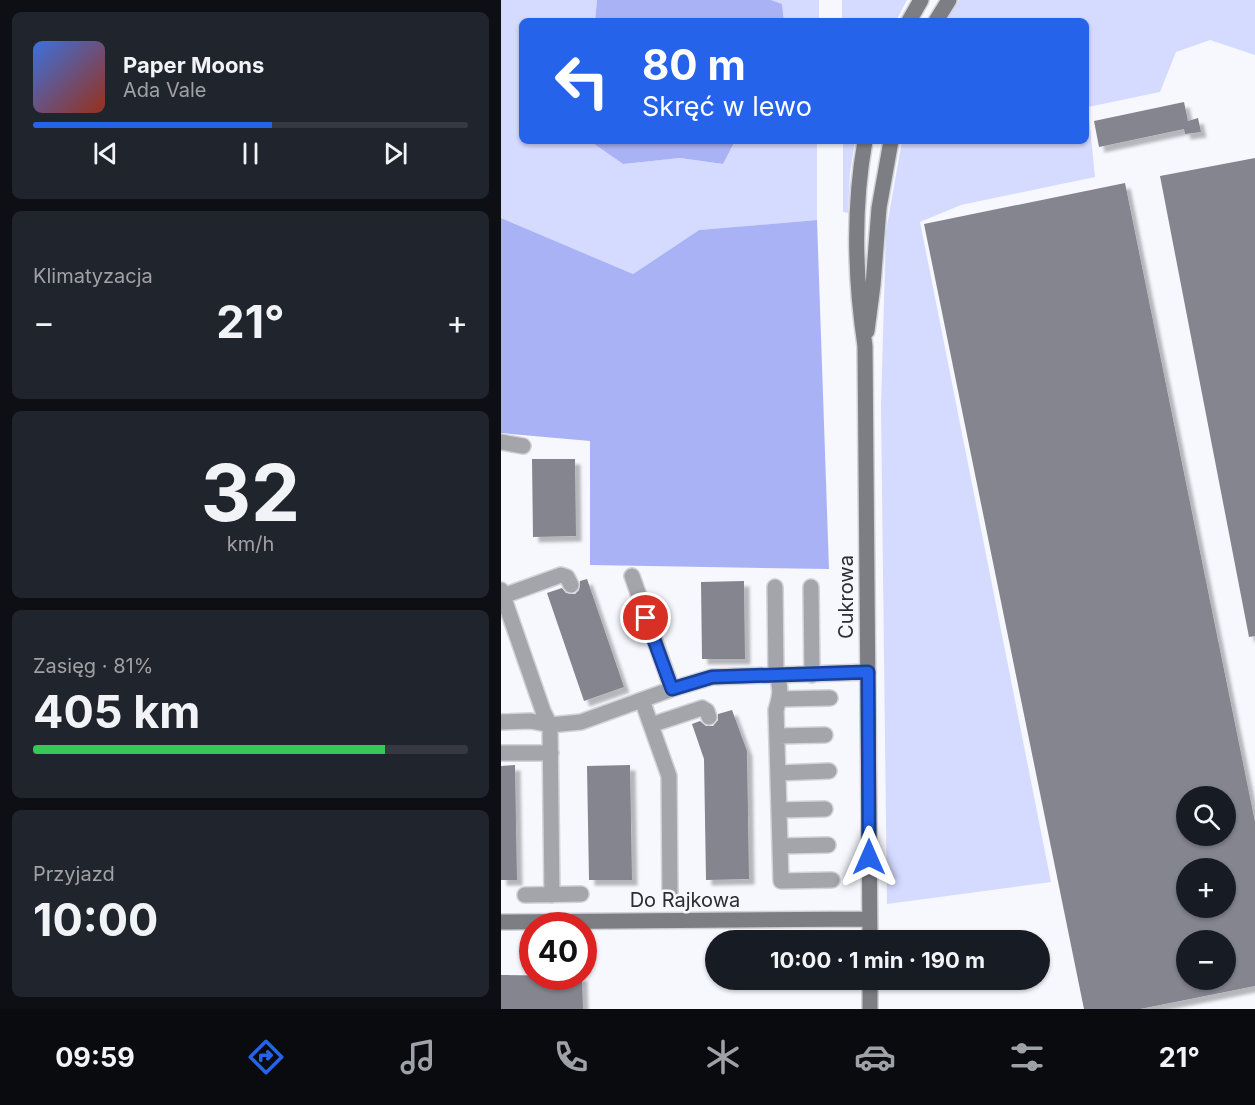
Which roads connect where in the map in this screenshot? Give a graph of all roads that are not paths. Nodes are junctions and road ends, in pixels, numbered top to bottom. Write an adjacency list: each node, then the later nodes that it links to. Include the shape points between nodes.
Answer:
1 (949, 0): 2 (street)
2 (938, 18)
3 (865, 144): 5 (street, Cukrowa, via 857,230 858,299)
4 (890, 144): 5 (street, Cukrowa, via 879,208)
5 (865, 346): 13 (street, Cukrowa)
6 (501, 442): 7 (street)
7 (523, 446)
8 (632, 576): 16 (street)
9 (571, 585): 12 (street, via 561,575)
10 (775, 587): 14 (street)
11 (811, 587): 15 (street)
12 (502, 593): 22 (street)
13 (868, 672): 15 (street); 39 (street, Cukrowa)
14 (776, 674): 15 (street); 16 (street, via 712,677); 18 (street)
15 (812, 675)
16 (672, 689): 19 (street)
17 (830, 698): 18 (street)
18 (780, 699): 25 (street, via 776,710)
19 (642, 700): 22 (street, via 581,722); 23 (street)
20 (709, 717): 23 (street, via 702,708)
21 (501, 722): 22 (street)
22 (550, 725): 27 (street)
23 (651, 725): 38 (street, via 669,776)
24 (825, 735): 25 (street)
25 (777, 736): 29 (street)
26 (501, 753): 27 (street)
27 (551, 753): 37 (street)
28 (829, 771): 29 (street)
29 (778, 772): 31 (street)
30 (825, 809): 31 (street)
31 (779, 810): 33 (street)
32 (828, 845): 33 (street)
33 (780, 846): 34 (street, via 781,881)
34 (832, 880)
35 (581, 894): 37 (street)
36 (525, 895): 37 (street)
37 (552, 895)
38 (670, 896)
39 (869, 919): 40 (street, Do Rajkowa); 41 (street, Cukrowa)
40 (501, 922)
41 (870, 930)
42 (870, 990): 43 (street)
43 (870, 1009)

